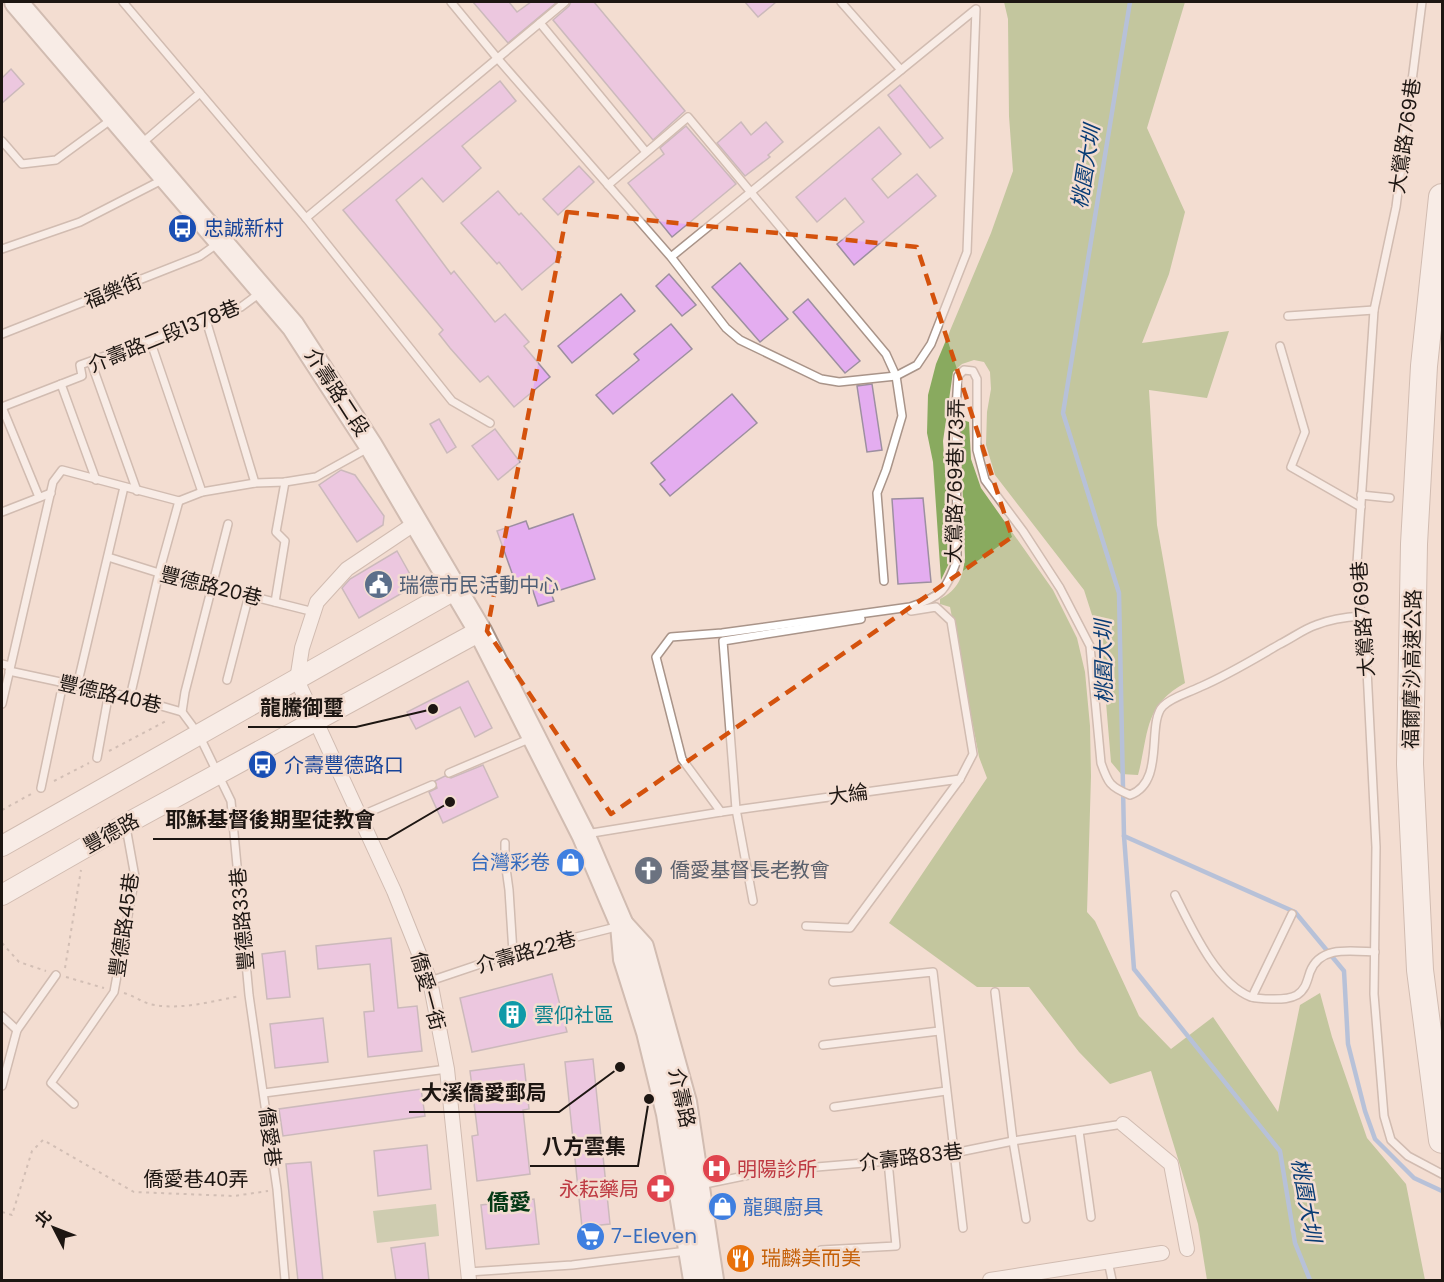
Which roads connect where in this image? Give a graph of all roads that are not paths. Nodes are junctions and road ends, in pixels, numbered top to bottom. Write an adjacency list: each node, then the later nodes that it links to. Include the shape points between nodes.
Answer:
1 (16, 2): 11 (main road, 介壽路二段)
2 (123, 2): 10 (lane)
3 (451, 2): 8 (lane)
4 (565, 2): 7 (lane)
5 (841, 2): 9 (lane)
6 (1422, 2): 24 (lane, 大鶯路769巷, via 1396,207)
7 (540, 22): 8 (lane); 14 (lane)
8 (498, 59): 16 (lane); 19 (lane)
9 (901, 70): 17 (lane); 31 (lane, via 976,9 967,252 931,344 917,365)
10 (200, 93): 13 (lane); 19 (lane)
11 (115, 117): 12 (lane, via 56,160 22,164); 13 (main road, 介壽路二段)
12 (2, 141)
13 (139, 146): 15 (main road, 介壽路二段)
14 (646, 152): 16 (lane); 17 (lane, via 688,117)
15 (166, 177): 20 (main road, 介壽路二段); 21 (lane, via 80,222)
16 (608, 185): 22 (lane)
17 (750, 193): 22 (lane); 31 (lane, via 886,354)
18 (1443, 197): 113 (highway, 福爾摩沙高速公路, via 1424,366 1414,532 1410,764 1420,970)
19 (306, 218): 34 (lane, via 452,401)
20 (221, 242): 23 (main road, 介壽路二段); 27 (lane, 福樂街, via 200,256)
21 (2, 249)
22 (671, 257): 31 (lane, via 726,328 740,340 821,379 839,382)
23 (264, 291): 26 (lane, 介壽路二段1378巷, via 241,308); 35 (main road, 介壽路二段, via 294,326)
24 (1374, 309): 25 (lane); 43 (lane, 大鶯路769巷)
25 (1288, 316)
26 (206, 320): 28 (lane, 介壽路二段1378巷); 38 (lane)
27 (2, 334)
28 (150, 340): 30 (lane, 介壽路二段1378巷); 41 (lane)
29 (1280, 346): 47 (lane, via 1305,432 1291,467)
30 (91, 362): 32 (lane, 介壽路二段1378巷, via 80,365 82,376); 40 (lane)
31 (896, 376): 53 (lane, via 902,416 877,493)
32 (61, 384): 33 (lane, 介壽路二段1378巷); 36 (lane)
33 (2, 407): 44 (lane)
34 (490, 423)
35 (371, 446): 37 (lane, via 316,477); 49 (main road, 介壽路二段)
36 (96, 480): 39 (lane); 42 (lane, via 62,470)
37 (285, 482): 38 (lane); 57 (lane, via 276,532 285,541)
38 (255, 483): 41 (lane)
39 (124, 487): 40 (lane); 51 (lane)
40 (137, 491): 46 (lane)
41 (202, 492): 46 (lane)
42 (51, 493): 44 (lane); 62 (lane)
43 (1361, 495): 45 (lane); 47 (lane, 大鶯路769巷)
44 (39, 497): 48 (lane)
45 (1390, 498)
46 (179, 501): 52 (lane)
47 (1361, 507): 59 (lane, 大鶯路769巷, via 1356,578)
48 (2, 512)
49 (417, 522): 55 (main road, 介壽路二段); 58 (street, via 347,569 317,602)
50 (228, 524): 54 (lane)
51 (108, 558): 52 (lane, 豐德路20巷); 66 (lane)
52 (159, 573): 54 (lane, 豐德路20巷); 68 (lane)
53 (884, 580)
54 (211, 587): 56 (lane, 豐德路20巷); 70 (lane)
55 (456, 589): 60 (main road, 介壽路二段); 64 (main road)
56 (249, 596): 57 (lane, 豐德路20巷); 63 (lane)
57 (275, 602): 58 (lane, 豐德路20巷)
58 (315, 612): 64 (street, via 302,648)
59 (1361, 616): 81 (lane, 大鶯路769巷173弄, via 1315,625 1163,706 1157,716 1154,761 1147,778 1138,792 1130,795 1117,789 1107,781 1101,763 1090,646 1060,588 985,480 977,450 977,379 973,371 964,370 958,376 956,409 957,560 942,592 910,607 671,637 656,657 682,759); 93 (lane, 大鶯路769巷, via 1376,847)
60 (480, 631): 71 (main road, 豐德路); 73 (main road, 介壽路二段)
61 (2, 664): 62 (lane, 豐德路40巷)
62 (10, 668): 65 (lane, 豐德路40巷); 69 (lane)
63 (227, 680)
64 (297, 680): 71 (street); 72 (main road)
65 (63, 683): 66 (lane, 豐德路40巷); 79 (lane)
66 (77, 686): 67 (lane, 豐德路40巷)
67 (109, 692): 68 (lane, 豐德路40巷); 74 (lane)
68 (130, 697): 70 (lane, 豐德路40巷)
69 (2, 704)
70 (182, 712): 72 (lane, 豐德路40巷)
71 (316, 720): 75 (main road, 豐德路); 82 (street, 僑愛一街)
72 (199, 735): 75 (lane, 豐德路40巷); 86 (main road)
73 (534, 737): 76 (lane); 84 (main road, 介壽路二段)
74 (97, 758)
75 (219, 773): 83 (main road, 豐德路); 99 (lane, 豐德路33巷, via 231,801)
76 (449, 773)
77 (960, 779): 80 (lane, 大綸); 80 (lane, via 973,754 951,621 936,607 723,641); 92 (lane, via 850,928)
78 (432, 785): 82 (lane)
79 (41, 788)
80 (736, 809): 81 (lane, 大綸); 89 (lane)
81 (721, 812): 84 (lane, 大綸)
82 (360, 816): 96 (street, 僑愛一街)
83 (126, 824): 87 (main road, 豐德路); 109 (lane, 豐德路45巷, via 135,877 114,992 51,1083)
84 (583, 834): 91 (main road, 介壽路)
85 (505, 843): 94 (lane)
86 (2, 846)
87 (2, 895)
88 (1175, 895): 100 (lane, via 1204,950 1232,984)
89 (753, 901)
90 (1292, 914): 100 (lane)
91 (622, 925): 94 (lane, 介壽路22巷); 118 (main road, 介壽路, via 642,946 685,1102); 123 (main road, 介壽路, via 625,958 648,1032)
92 (806, 926)
93 (1375, 952): 100 (lane, via 1326,954 1314,962 1306,987 1296,995 1285,999); 117 (lane, 大鶯路769巷, via 1374,994 1384,1116 1391,1140 1408,1156)
94 (513, 953): 96 (lane, 介壽路22巷)
95 (60, 976): 102 (lane)
96 (430, 981): 105 (street, 僑愛一街)
97 (833, 982): 103 (lane, via 933,972)
98 (995, 992): 114 (lane)
99 (249, 995): 108 (lane, 僑愛巷)
100 (1252, 997)
101 (2, 1016): 102 (lane)
102 (17, 1030): 106 (lane)
103 (939, 1031): 104 (lane); 107 (lane)
104 (823, 1045)
105 (447, 1069): 108 (lane); 127 (street, 僑愛一街)
106 (2, 1086)
107 (946, 1091): 110 (lane); 115 (lane)
108 (264, 1093): 128 (lane, 僑愛巷)
109 (74, 1104)
110 (834, 1107)
111 (1123, 1124): 112 (lane, 介壽路83巷); 122 (street, via 1171,1164)
112 (1079, 1131): 114 (lane, 介壽路83巷); 119 (lane)
113 (1442, 1135)
114 (1013, 1141): 115 (lane, 介壽路83巷); 120 (lane)
115 (954, 1153): 116 (lane, 介壽路83巷); 121 (lane)
116 (888, 1161): 118 (lane, 介壽路83巷, via 769,1171); 124 (lane, via 896,1246)
117 (1443, 1174)
118 (698, 1186): 123 (main road, 介壽路)
119 (1091, 1217)
120 (1026, 1219)
121 (963, 1228)
122 (1187, 1249)
123 (699, 1250): 127 (lane); 129 (main road, 介壽路); 130 (main road, 介壽路)
124 (821, 1250)
125 (1162, 1252): 126 (street)
126 (1108, 1261): 131 (street); 132 (lane)
127 (468, 1276)
128 (285, 1281)
129 (695, 1281)
130 (712, 1281)
131 (990, 1281)
132 (1112, 1281)

